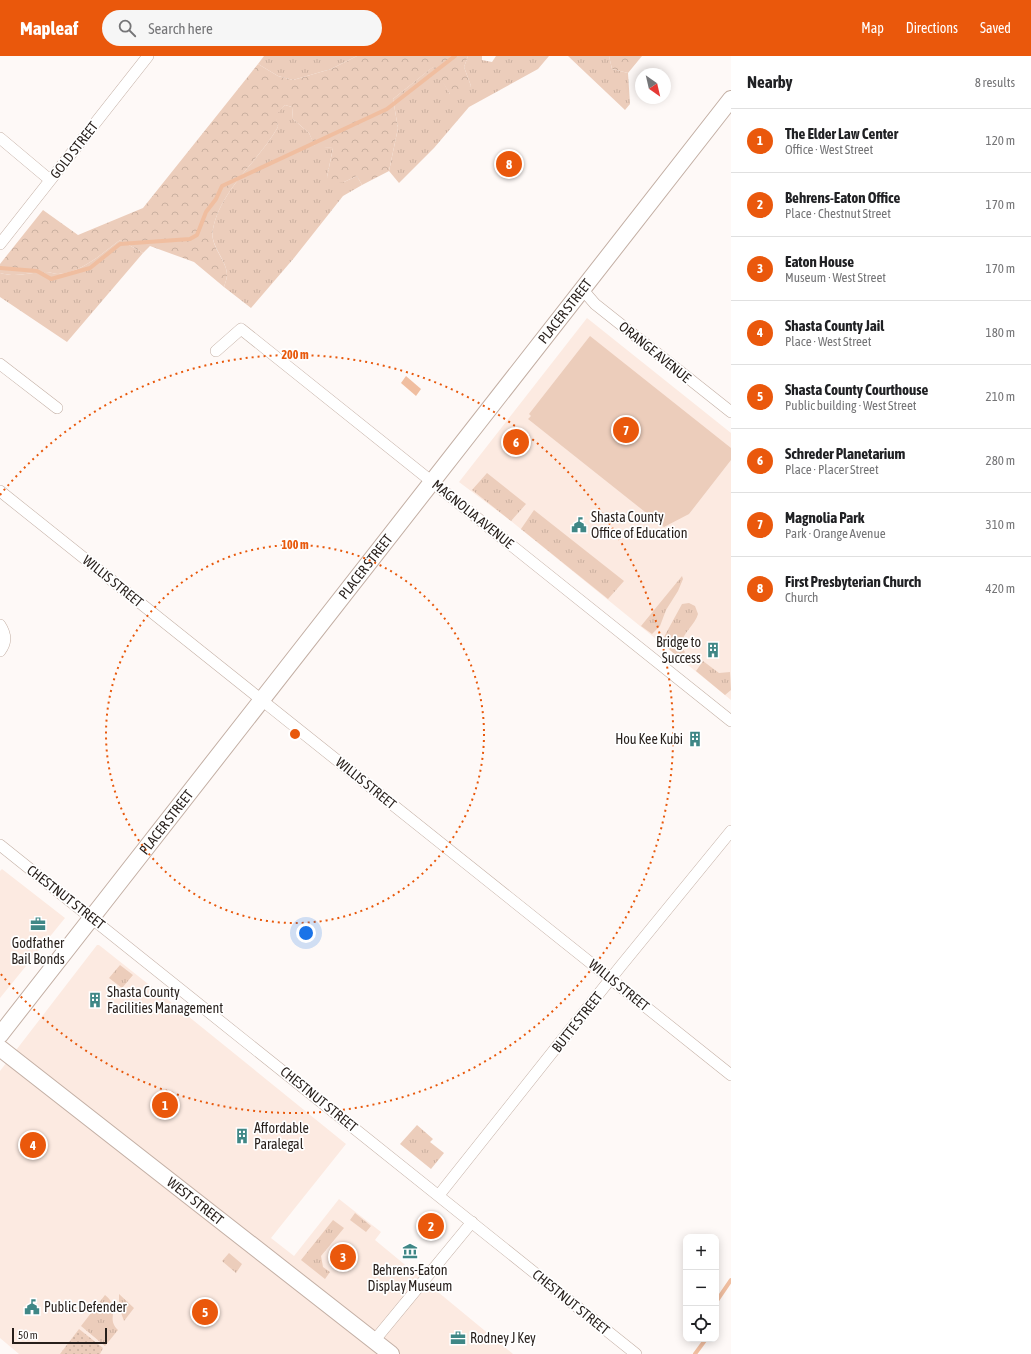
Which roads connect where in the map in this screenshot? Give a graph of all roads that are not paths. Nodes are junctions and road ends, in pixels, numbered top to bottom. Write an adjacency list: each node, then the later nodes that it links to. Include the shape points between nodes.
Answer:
1 (148, 56): 4 (street, GOLD STREET)
2 (730, 103): 6 (main road, PLACER STREET)
3 (0, 138): 4 (street)
4 (50, 180): 5 (street, GOLD STREET)
5 (0, 244)
6 (582, 289): 10 (street, ORANGE AVENUE, via 595,304); 11 (main road, PLACER STREET)
7 (216, 351): 11 (street, MAGNOLIA AVENUE, via 241,329)
8 (0, 364): 9 (street)
9 (57, 408)
10 (731, 412)
11 (433, 482): 15 (main road, PLACER STREET); 16 (street, MAGNOLIA AVENUE)
12 (0, 491): 15 (street, WILLIS STREET)
13 (1, 627): 14 (street, via 5,641)
14 (0, 651)
15 (262, 700): 19 (main road, PLACER STREET); 20 (street, WILLIS STREET)
16 (731, 721)
17 (731, 831): 20 (street, BUTTE STREET)
18 (0, 845): 19 (street, CHESTNUT STREET)
19 (93, 917): 21 (main road, PLACER STREET); 24 (street, CHESTNUT STREET)
20 (611, 978): 23 (street, WILLIS STREET); 24 (street, BUTTE STREET)
21 (0, 1035)
22 (0, 1048): 26 (main road, WEST STREET)
23 (731, 1075)
24 (439, 1195): 25 (street, CHESTNUT STREET)
25 (472, 1222): 26 (street); 28 (street, CHESTNUT STREET)
26 (374, 1341): 27 (main road, WEST STREET)
27 (390, 1354)
28 (636, 1354)

